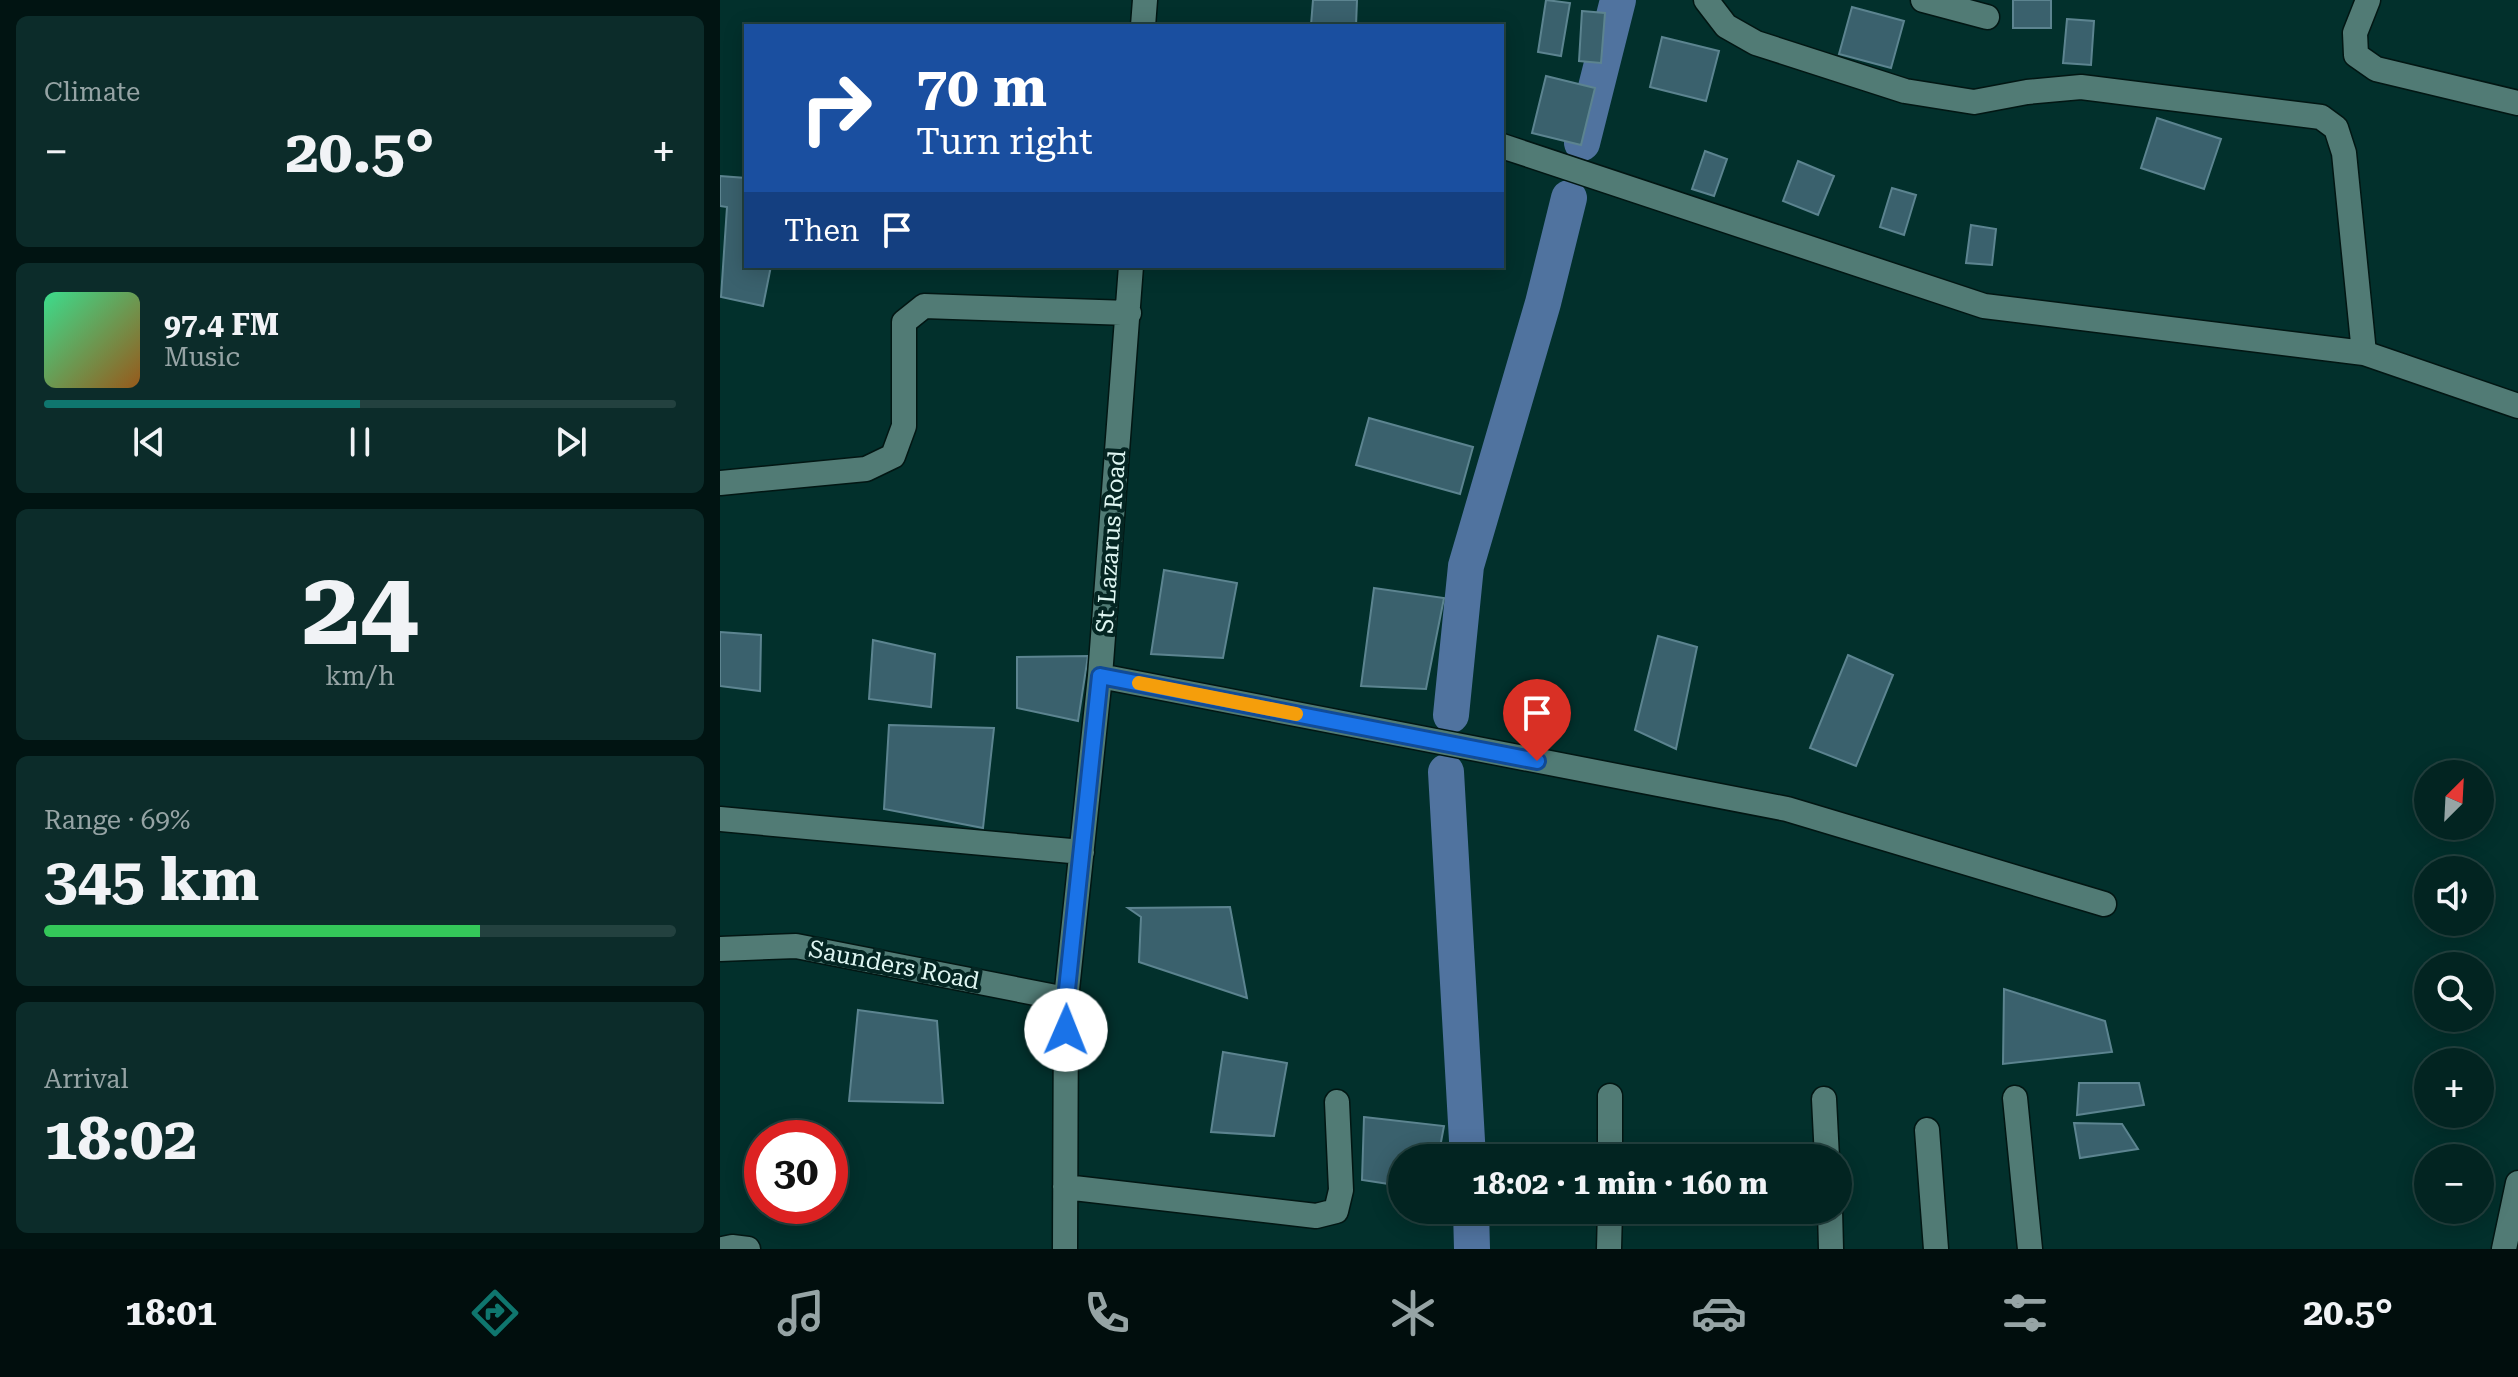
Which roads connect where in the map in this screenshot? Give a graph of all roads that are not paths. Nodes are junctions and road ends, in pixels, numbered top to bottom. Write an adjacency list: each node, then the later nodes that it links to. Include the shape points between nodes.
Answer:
1 (1145, 0): 6 (street)
2 (1706, 0): 11 (street, via 1726,26 1756,43 1905,91 1974,102 2081,87 2321,117 2336,128 2344,153)
3 (1923, 0): 5 (street)
4 (2368, 0): 7 (street, via 2355,33 2356,55 2376,69)
5 (1987, 17)
6 (1143, 24)
7 (2518, 103)
8 (1504, 147): 11 (street, via 1984,306)
9 (1131, 268): 10 (street, St Lazarus Road)
10 (1129, 313): 13 (street, via 924,306 904,322 904,426 893,456 866,469); 14 (street, St Lazarus Road)
11 (2364, 353): 12 (street)
12 (2518, 406)
13 (720, 483)
14 (1100, 676): 16 (street, St Lazarus Road); 17 (street, via 1787,809)
15 (720, 819): 16 (street)
16 (1082, 852): 19 (street, St Lazarus Road)
17 (2104, 904)
18 (720, 949): 19 (street, Saunders Road, via 796,946)
19 (1066, 999): 28 (street, St Lazarus Road)
20 (1610, 1096): 25 (street)
21 (2015, 1098): 37 (street)
22 (1824, 1099): 26 (street)
23 (1337, 1102): 28 (street, via 1341,1190 1336,1211 1316,1216)
24 (1927, 1130): 36 (street)
25 (1610, 1144)
26 (1826, 1144)
27 (2518, 1183): 38 (street)
28 (1065, 1187): 33 (street, St Lazarus Road)
29 (1610, 1224): 34 (street)
30 (1830, 1224): 35 (street)
31 (722, 1249): 32 (street)
32 (748, 1249)
33 (1065, 1249)
34 (1609, 1249)
35 (1831, 1249)
36 (1936, 1249)
37 (2030, 1249)
38 (2504, 1249)

